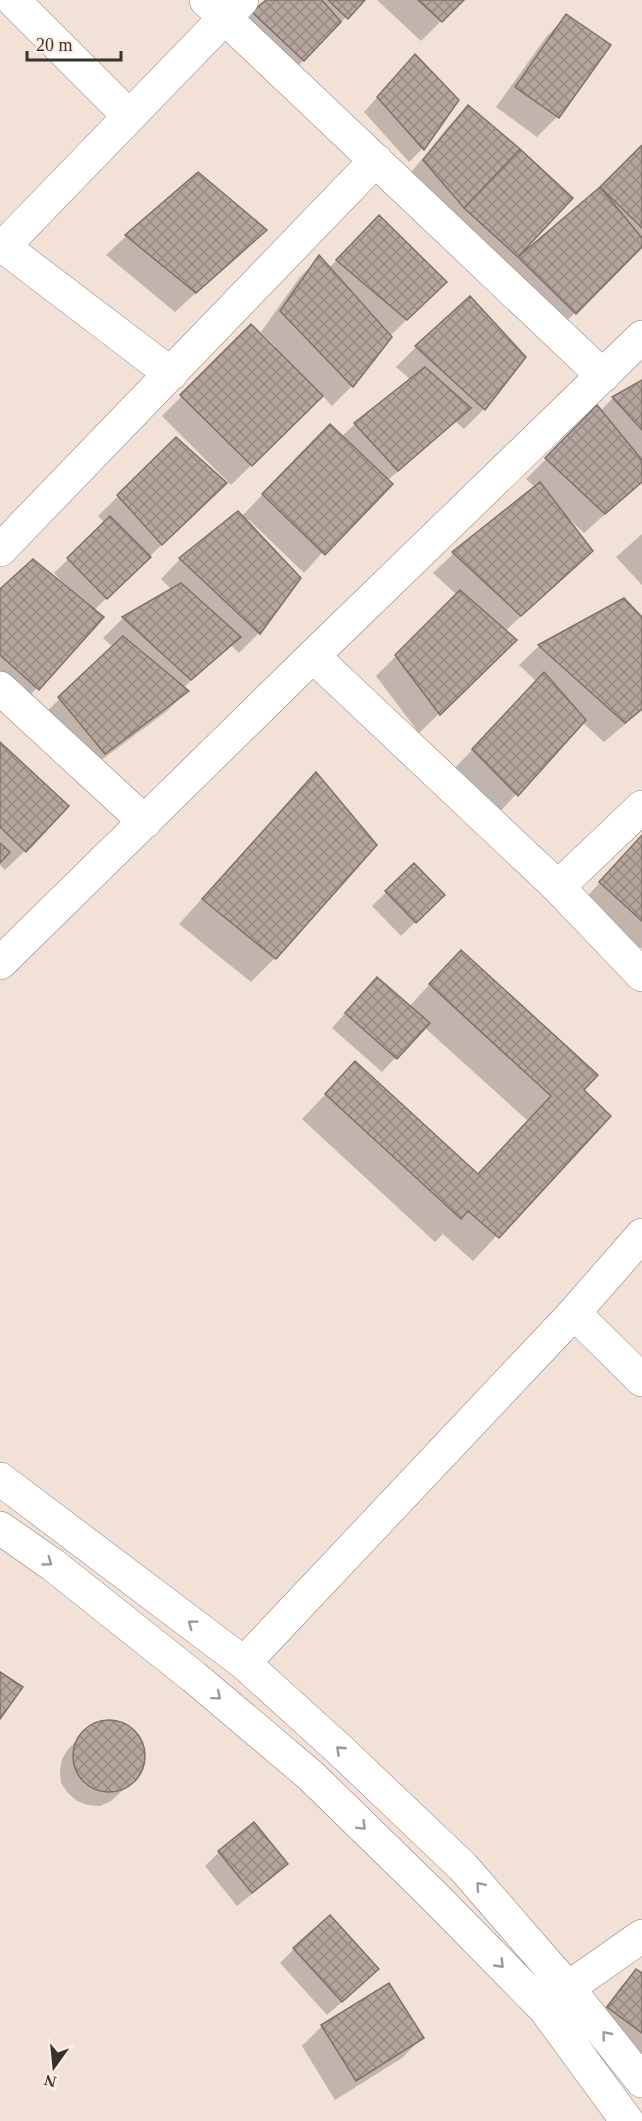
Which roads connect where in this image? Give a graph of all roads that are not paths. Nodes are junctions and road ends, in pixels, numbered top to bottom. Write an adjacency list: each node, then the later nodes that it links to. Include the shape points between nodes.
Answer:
1 (13, 0): 3 (street)
2 (224, 6): 3 (street); 4 (street)
3 (129, 116): 5 (street)
4 (376, 160): 7 (street); 8 (street)
5 (2, 246): 7 (street)
6 (642, 338): 8 (street)
7 (171, 374): 9 (street)
8 (603, 376): 10 (street)
9 (0, 550)
10 (313, 656): 13 (street); 14 (street)
11 (0, 688): 13 (street)
12 (642, 807): 14 (street)
13 (145, 822): 15 (street)
14 (558, 887): 16 (street)
15 (0, 963)
16 (642, 975)
17 (642, 1235): 18 (street)
18 (574, 1313): 19 (street); 22 (street)
19 (642, 1380)
20 (0, 1479): 22 (street, one-way to 20)
21 (0, 1528): 24 (street, one-way to 24, via 194,1677 310,1775 434,1896)
22 (244, 1664): 24 (street, one-way to 22, via 462,1867)
23 (642, 1936): 24 (street)
24 (556, 1999): 25 (street, one-way to 24); 26 (street)
25 (642, 2081)
26 (627, 2121)

